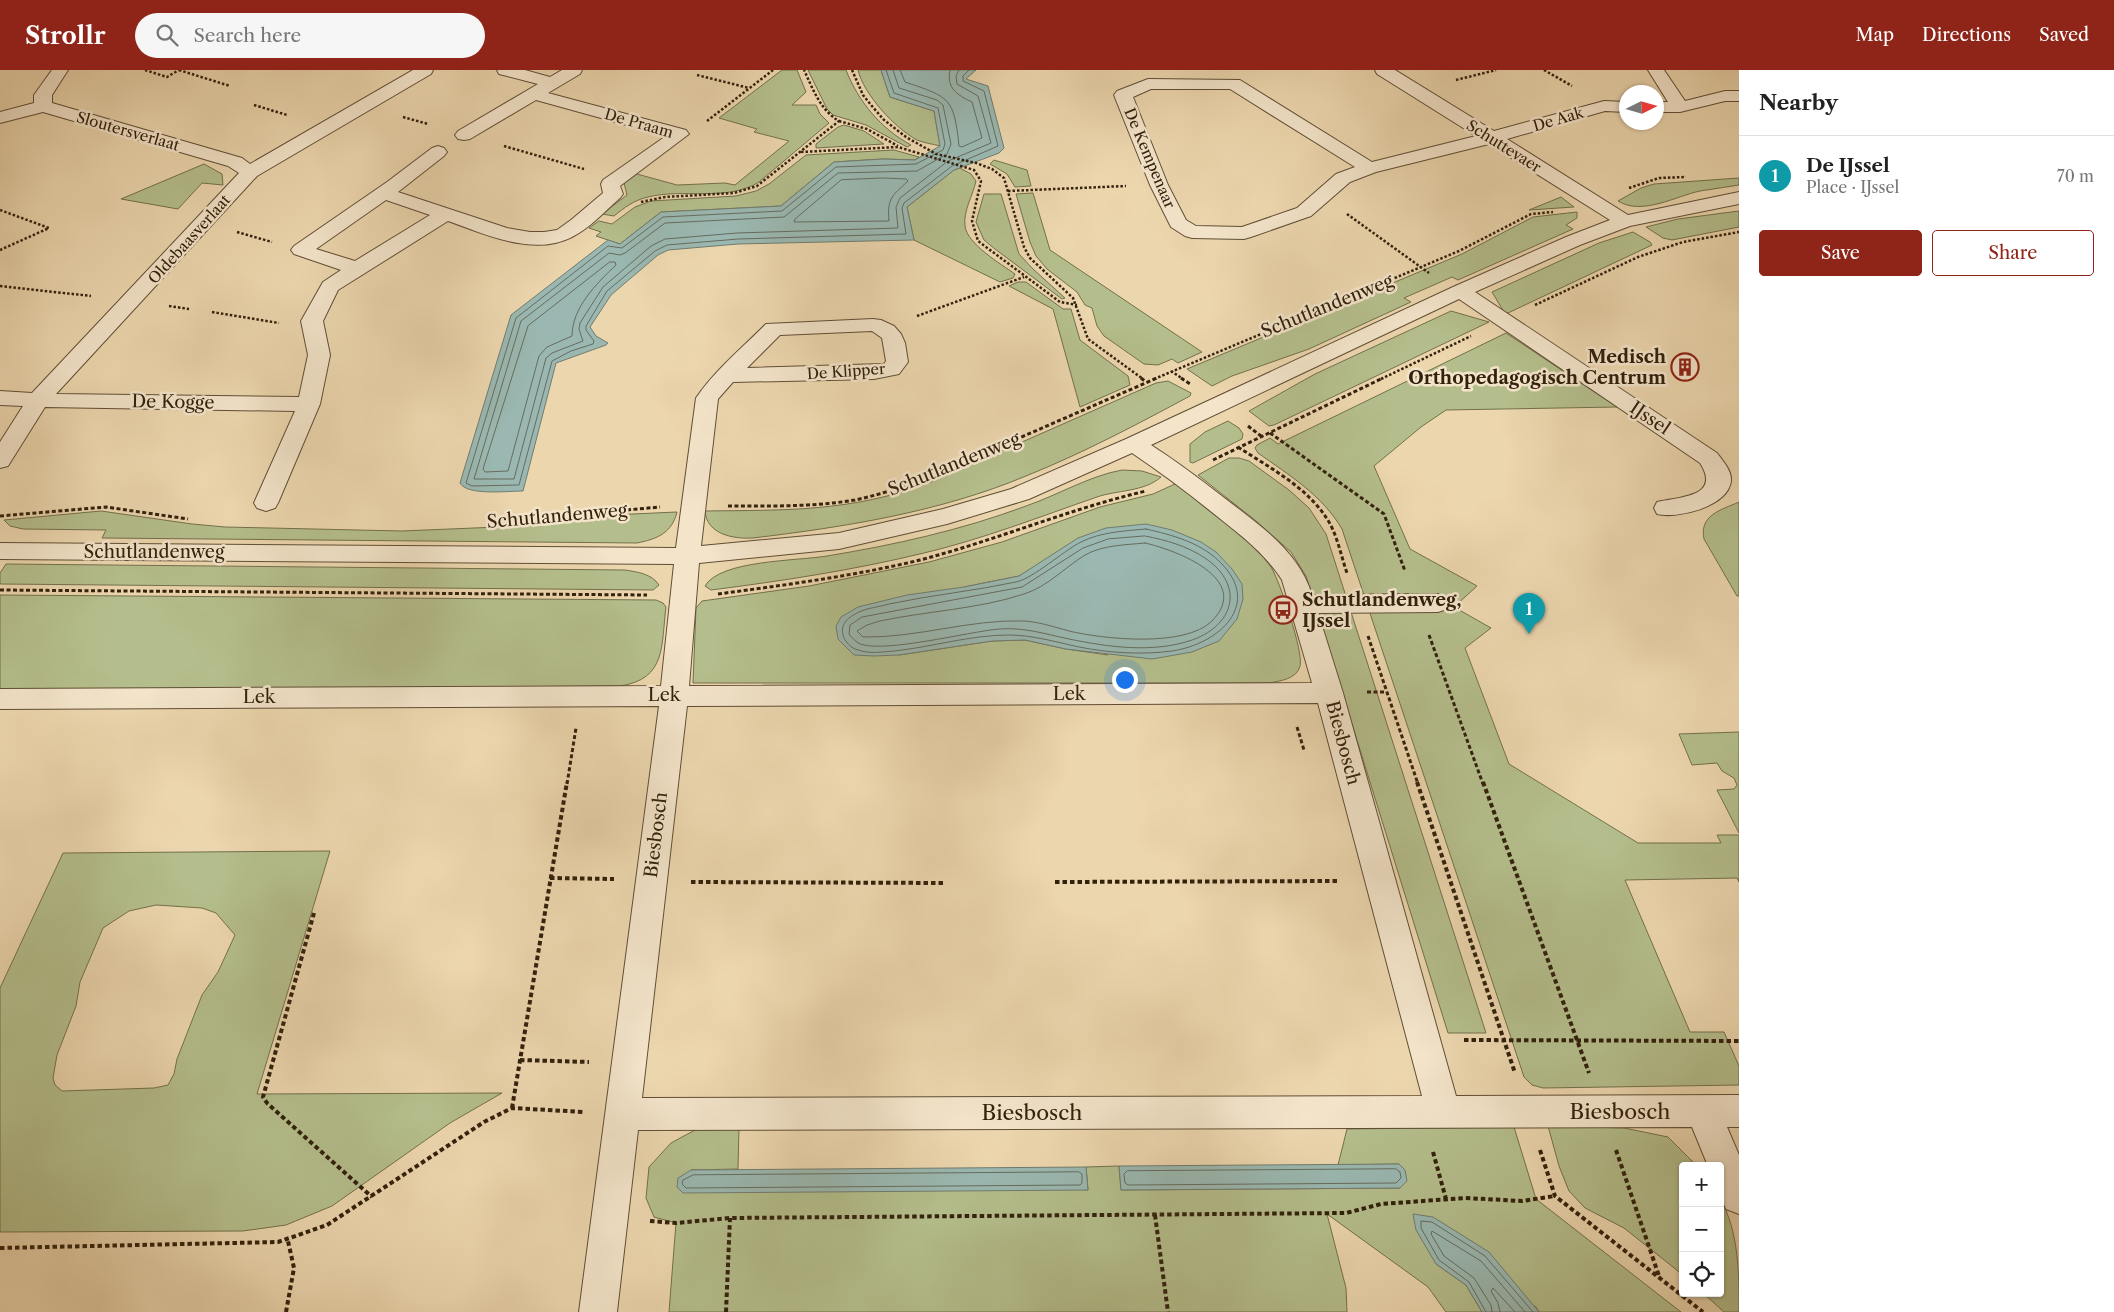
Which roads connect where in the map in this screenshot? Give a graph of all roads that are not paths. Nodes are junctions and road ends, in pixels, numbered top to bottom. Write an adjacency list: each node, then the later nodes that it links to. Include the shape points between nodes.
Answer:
1 (60, 70): 11 (street, via 43,95)
2 (396, 70): 7 (street)
3 (505, 70): 8 (street)
4 (574, 70): 8 (street)
5 (1382, 70): 17 (street, Schuttevaer)
6 (1656, 70): 14 (street)
7 (420, 73): 20 (street, Oldebaasverlaat)
8 (554, 83): 9 (street)
9 (534, 94): 16 (street); 23 (street, De Praam, via 680,134 610,184 613,194 559,236 524,239)
10 (1739, 96): 14 (street, via 1725,96)
11 (43, 106): 15 (street); 20 (street, Sloutersverlaat, via 235,162)
12 (1619, 107): 17 (street, De Aak, via 1604,106)
13 (1664, 107): 14 (street)
14 (1680, 108)
15 (0, 118)
16 (464, 135)
17 (1491, 138): 19 (street, De Kempenaar); 24 (street, Schuttevaer)
18 (438, 152): 21 (street)
19 (1369, 168): 19 (street, De Kempenaar, via 1343,178 1304,212 1244,232 1192,232 1178,222 1159,185 1123,95 1148,84 1234,84)
20 (250, 172): 29 (street, Oldebaasverlaat)
21 (382, 193): 23 (street); 25 (street, via 301,250)
22 (1739, 198): 24 (street, Schutlandenweg)
23 (446, 214): 25 (street)
24 (1625, 221): 26 (street, Schutlandenweg)
25 (358, 269): 30 (street, via 330,286 312,321 319,355)
26 (1460, 290): 31 (street, Schutlandenweg); 34 (street, IJssel, via 1709,458 1723,471 1724,487 1714,495 1696,505)
27 (727, 375): 27 (street, De Klipper, via 774,329 873,325 893,336 897,362 891,369); 36 (street, via 707,398)
28 (0, 398): 29 (street, De Kogge)
29 (38, 400): 30 (street, De Kogge); 32 (street, Oldebaasverlaat)
30 (308, 404): 33 (street)
31 (1134, 444): 36 (street, Schutlandenweg, via 1020,494 919,524 839,541); 38 (street, Biesbosch, via 1181,475 1275,552 1295,580)
32 (0, 461)
33 (266, 503)
34 (1666, 508)
35 (0, 551): 36 (street, Schutlandenweg)
36 (687, 556): 40 (street, Biesbosch)
37 (1428, 603): 38 (street)
38 (1303, 604): 39 (street, Biesbosch)
39 (1329, 692): 40 (street, Lek); 43 (street, Biesbosch, via 1423,1040)
40 (674, 695): 41 (street, Lek); 45 (street, Biesbosch)
41 (0, 699)
42 (1739, 1110): 44 (street, Biesbosch)
43 (1433, 1111): 44 (street, Biesbosch); 45 (street, Biesbosch)
44 (1703, 1111): 46 (street)
45 (621, 1114): 47 (street, Biesbosch)
46 (1739, 1196)
47 (598, 1312)

